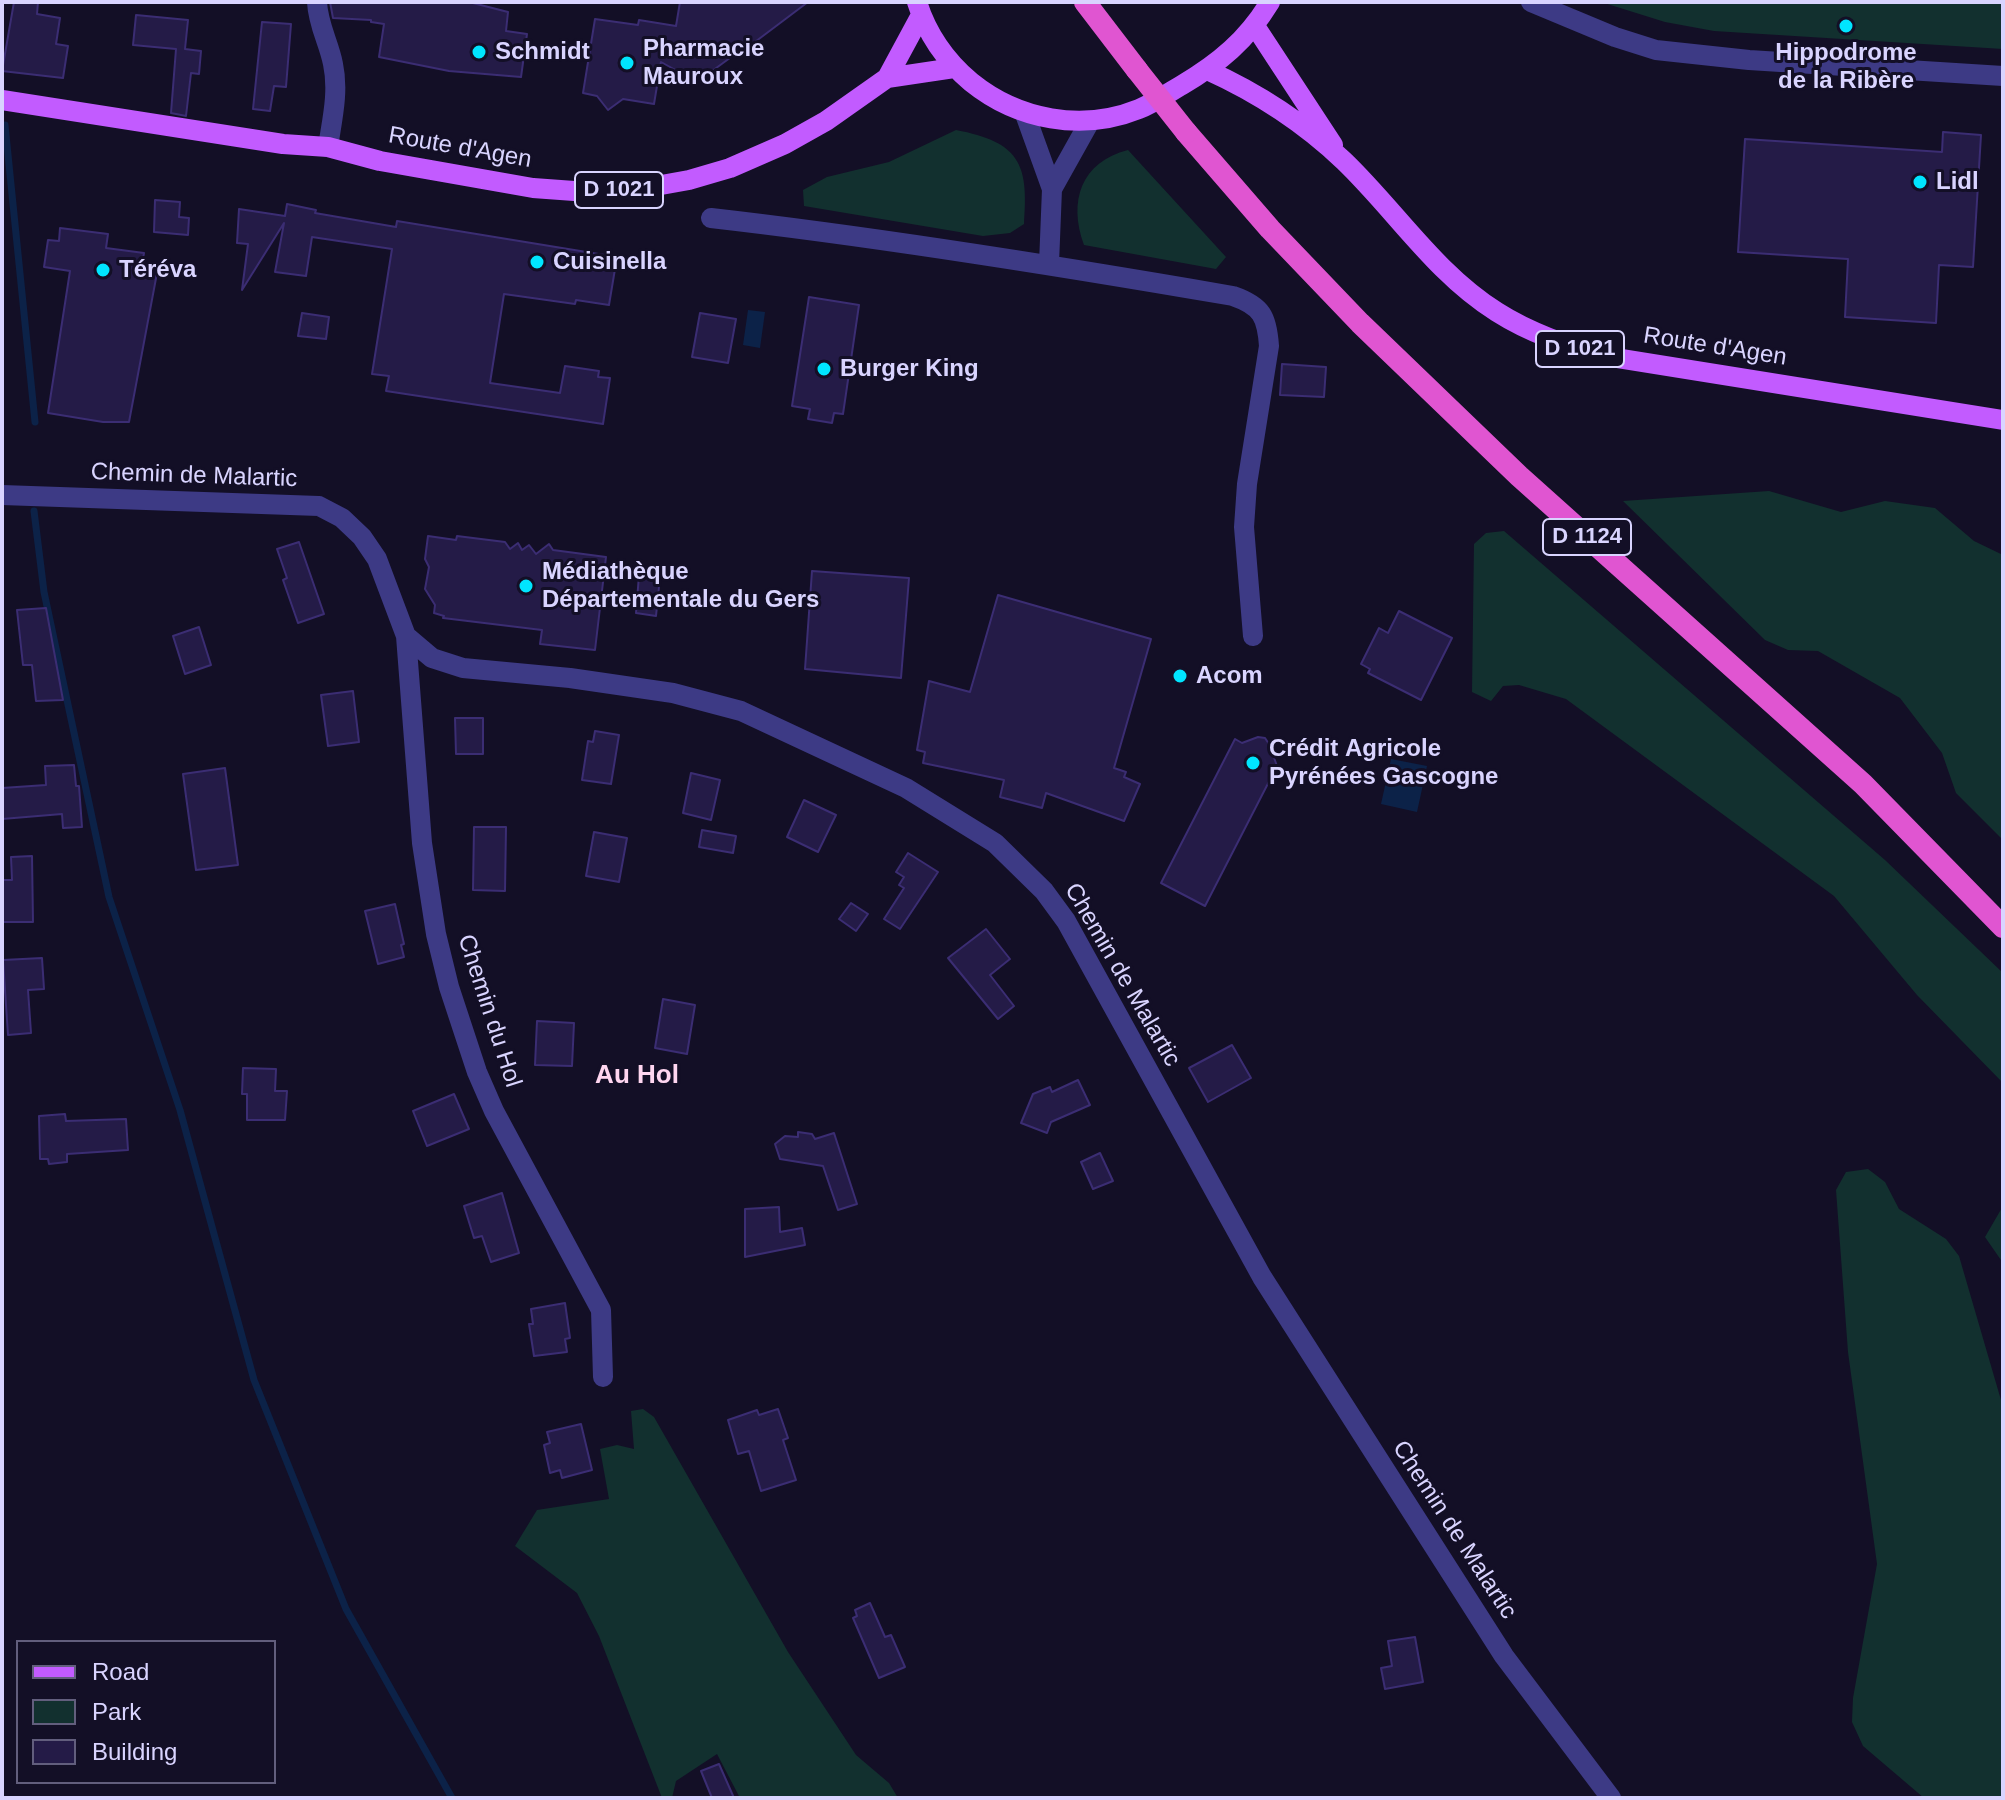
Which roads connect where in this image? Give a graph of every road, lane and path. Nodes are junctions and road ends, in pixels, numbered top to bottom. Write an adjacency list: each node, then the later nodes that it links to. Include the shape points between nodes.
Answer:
1 (317, 2): 14 (street, via 337,86)
2 (1085, 2): 23 (highway, D 1124, bridge, via 1186,132 1360,323 1519,476 1863,784)
3 (1270, 2): 6 (main road)
4 (1531, 2): 9 (street, via 1656,50)
5 (919, 9): 7 (main road); 10 (main road, Route d'Agen / D 1021)
6 (1255, 26): 8 (main road); 15 (main road, Route d'Agen / D 1021)
7 (954, 68): 10 (main road, Route d'Agen / D 1021); 12 (main road, via 989,97)
8 (1207, 70): 13 (main road, via 1139,109); 15 (main road, Route d'Agen / D 1021, via 1276,106)
9 (2003, 76)
10 (887, 78): 14 (main road, Route d'Agen / D 1021, via 785,144 730,168 639,189 533,188)
11 (2, 100): 14 (main road, Route d'Agen / D 1021)
12 (1025, 114): 13 (main road); 16 (street)
13 (1090, 121): 16 (street)
14 (328, 147)
15 (1344, 161): 19 (main road, Route d'Agen / D 1021, via 1448,274 1520,326 1563,344 1604,356)
16 (1052, 189): 18 (street)
17 (711, 218): 18 (street)
18 (1049, 264): 22 (street, via 1233,296 1261,312 1269,346 1244,527)
19 (2003, 420)
20 (2, 495): 21 (street, Chemin de Malartic, via 319,506 342,518 377,559)
21 (406, 636): 24 (street, Chemin du Hol, via 422,843 449,987 494,1111 601,1310); 25 (street, Chemin de Malartic, via 432,658 463,668 673,693 741,711 906,788 995,843 1066,921 1270,1290 1504,1656)
22 (1253, 636)
23 (2003, 927)
24 (603, 1377)
25 (1611, 1798)

